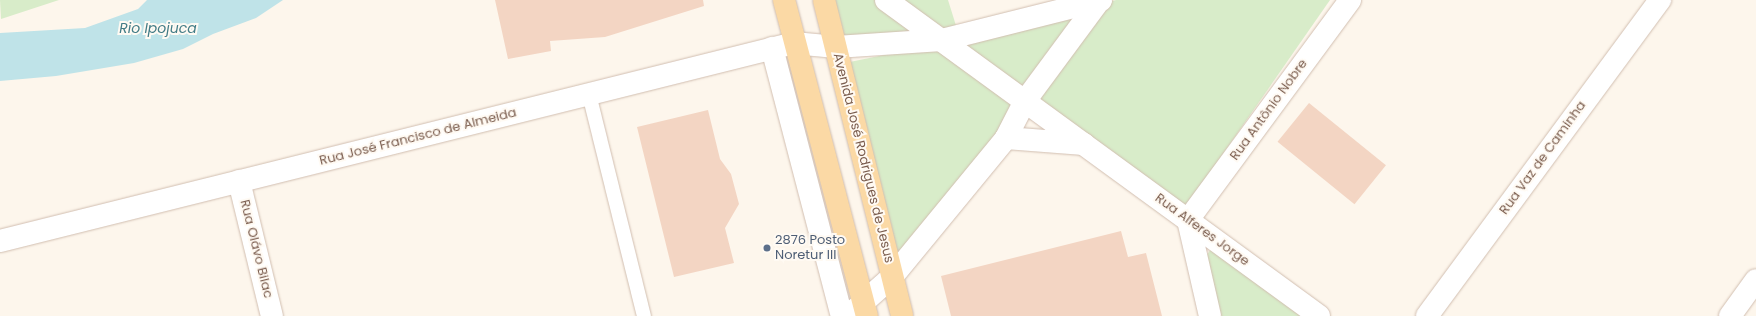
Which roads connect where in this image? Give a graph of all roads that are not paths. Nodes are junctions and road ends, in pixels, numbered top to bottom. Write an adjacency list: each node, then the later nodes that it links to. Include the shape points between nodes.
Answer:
1 (784, 0): 8 (main road)
2 (824, 0): 9 (main road, Avenida José Rodrigues de Jesus)
3 (886, 0): 7 (street, Rua Alferes Jorge)
4 (1100, 0): 7 (street, Rua José Francisco de Almeida); 12 (street)
5 (1350, 0): 16 (street, Rua Antônio Nobre)
6 (1660, 0): 28 (street, Rua Vaz de Caminha)
7 (942, 40): 9 (street, Rua José Francisco de Almeida); 12 (street, Rua Alferes Jorge)
8 (794, 43): 9 (street, Rua José Francisco de Almeida); 10 (street, Rua José Francisco de Almeida); 20 (main road)
9 (836, 47): 18 (main road, Avenida José Rodrigues de Jesus)
10 (772, 48): 11 (street, Rua José Francisco de Almeida); 23 (street)
11 (589, 94): 15 (street, Rua José Francisco de Almeida); 22 (lane)
12 (1026, 100): 13 (street); 14 (street, Rua Alferes Jorge)
13 (1006, 138): 14 (street); 18 (street)
14 (1084, 144): 16 (street, Rua Alferes Jorge)
15 (239, 181): 17 (street, Rua José Francisco de Almeida); 21 (street, Rua Olávo Bilac)
16 (1188, 220): 26 (street); 27 (street, Rua Alferes Jorge)
17 (0, 241)
18 (892, 277): 20 (street); 25 (main road, Avenida José Rodrigues de Jesus)
19 (1756, 280): 29 (street)
20 (865, 309): 24 (street)
21 (272, 316)
22 (644, 316)
23 (842, 316)
24 (848, 316)
25 (902, 316)
26 (1210, 316)
27 (1319, 316)
28 (1427, 316)
29 (1730, 316)

